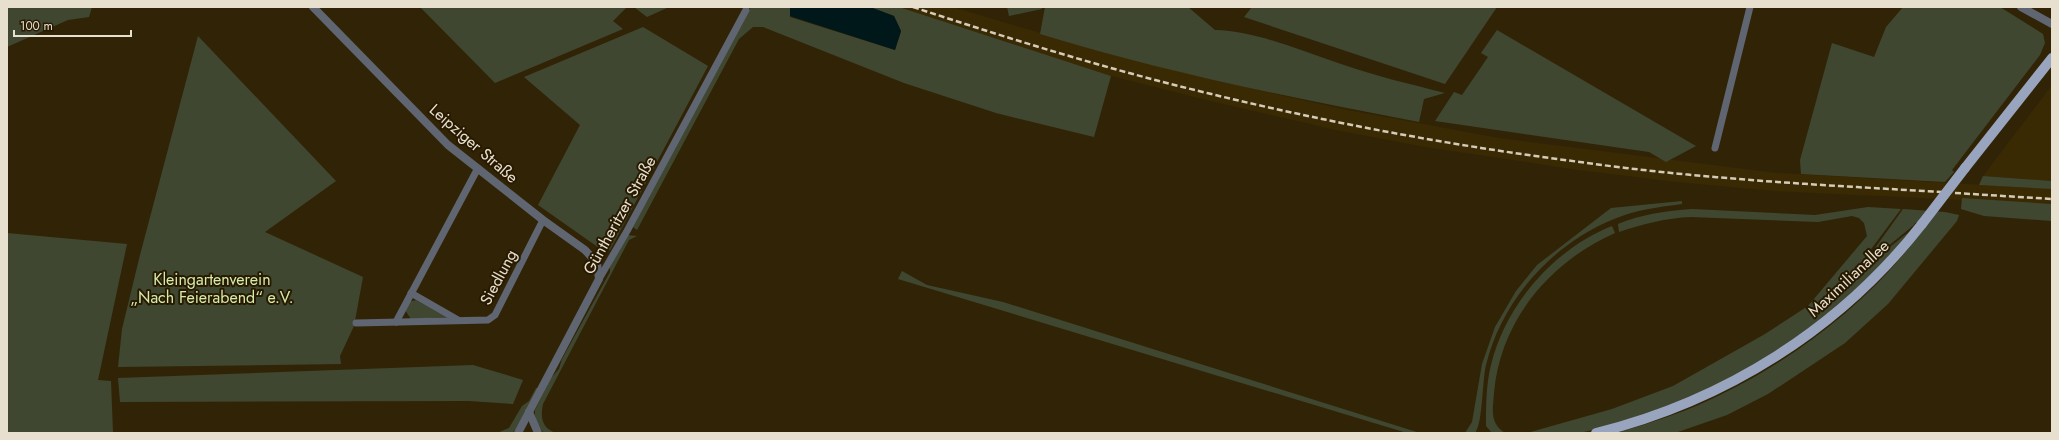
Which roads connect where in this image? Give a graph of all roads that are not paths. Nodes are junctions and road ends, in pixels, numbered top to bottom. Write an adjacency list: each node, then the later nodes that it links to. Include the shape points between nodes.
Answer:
1 (313, 7): 8 (street, Leipziger Straße, via 445,141)
2 (1750, 7): 7 (street)
3 (2021, 7): 5 (street)
4 (746, 10): 10 (street, Güntheritzer Straße)
5 (2052, 24)
6 (2052, 58): 18 (main road, Maximilianallee, bridge, via 1922,224 1882,270 1838,311 1764,364 1720,389 1640,421)
7 (1715, 148)
8 (478, 168): 9 (street, Leipziger Straße); 11 (street)
9 (543, 220): 10 (street, Leipziger Straße, via 592,256 597,263); 12 (street, Siedlung, via 495,315 488,320)
10 (599, 278): 15 (street, Güntheritzer Straße)
11 (411, 293): 12 (street, Siedlung); 13 (street)
12 (458, 320): 13 (street, Siedlung)
13 (396, 322): 14 (street, Siedlung)
14 (356, 323)
15 (529, 412): 16 (street, Güntheritzer Straße); 17 (street)
16 (518, 433)
17 (538, 433)
18 (1596, 433)

